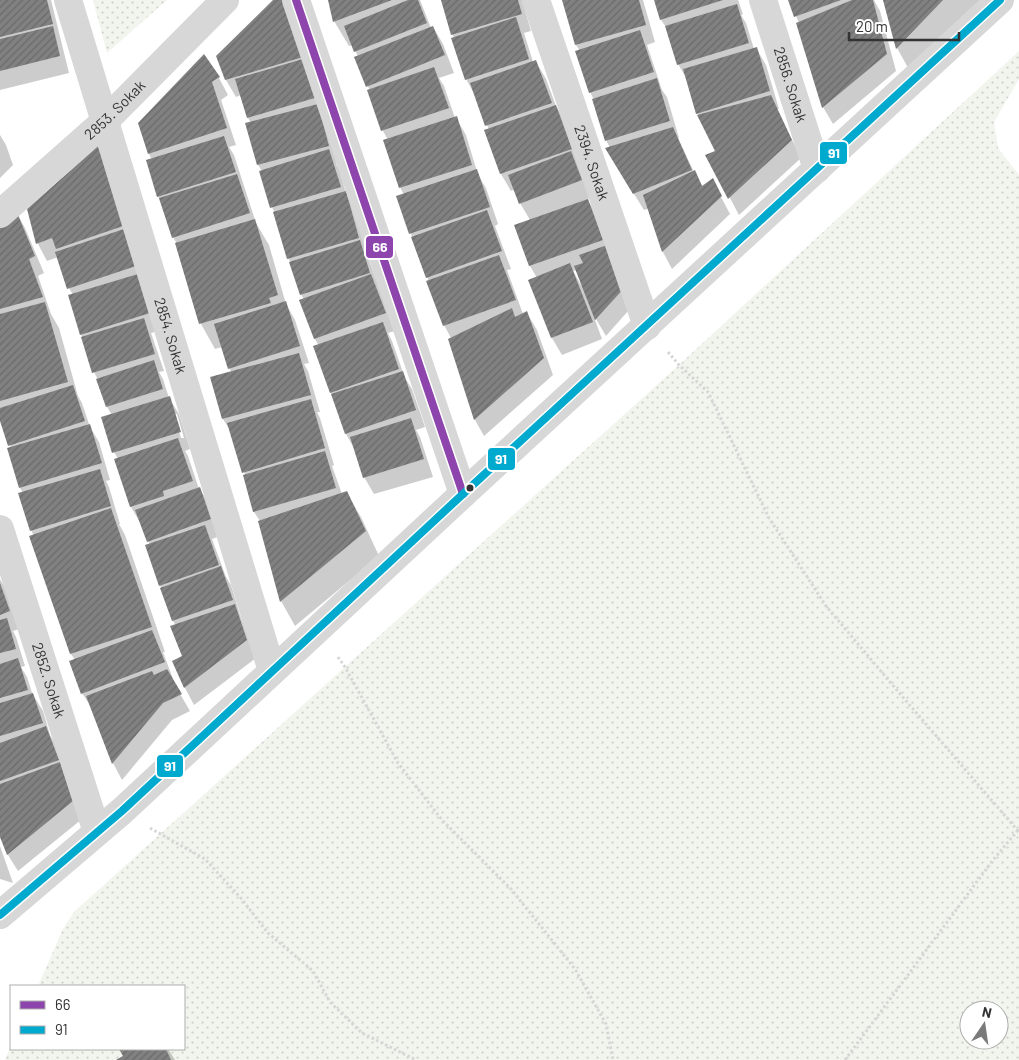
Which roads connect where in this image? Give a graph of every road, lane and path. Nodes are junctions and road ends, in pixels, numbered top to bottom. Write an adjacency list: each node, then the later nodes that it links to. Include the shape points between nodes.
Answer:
1 (68, 0): 7 (street, 2854. Sokak)
2 (225, 0): 7 (street, 2853. Sokak)
3 (296, 0): 11 (street)
4 (536, 0): 10 (street, 2394. Sokak)
5 (763, 0): 8 (street, 2856. Sokak)
6 (993, 3): 8 (street)
7 (105, 121): 9 (street, 2853. Sokak); 14 (street, 2854. Sokak)
8 (817, 169): 10 (street)
9 (0, 214)
10 (647, 326): 11 (street); 16 (path, via 679,365 708,392 769,518 826,606)
11 (463, 494): 13 (street)
12 (0, 529): 17 (street, 2852. Sokak)
13 (319, 629): 14 (street); 20 (path, via 345,667 398,763 442,820 511,890 575,969 606,1024)
14 (272, 671): 15 (street)
15 (122, 811): 17 (street); 19 (path, via 204,859 268,933 313,971 330,1002 362,1033)
16 (1018, 831): 21 (path)
17 (97, 832): 18 (street)
18 (0, 916)
19 (416, 1060)
20 (613, 1060)
21 (845, 1060)

